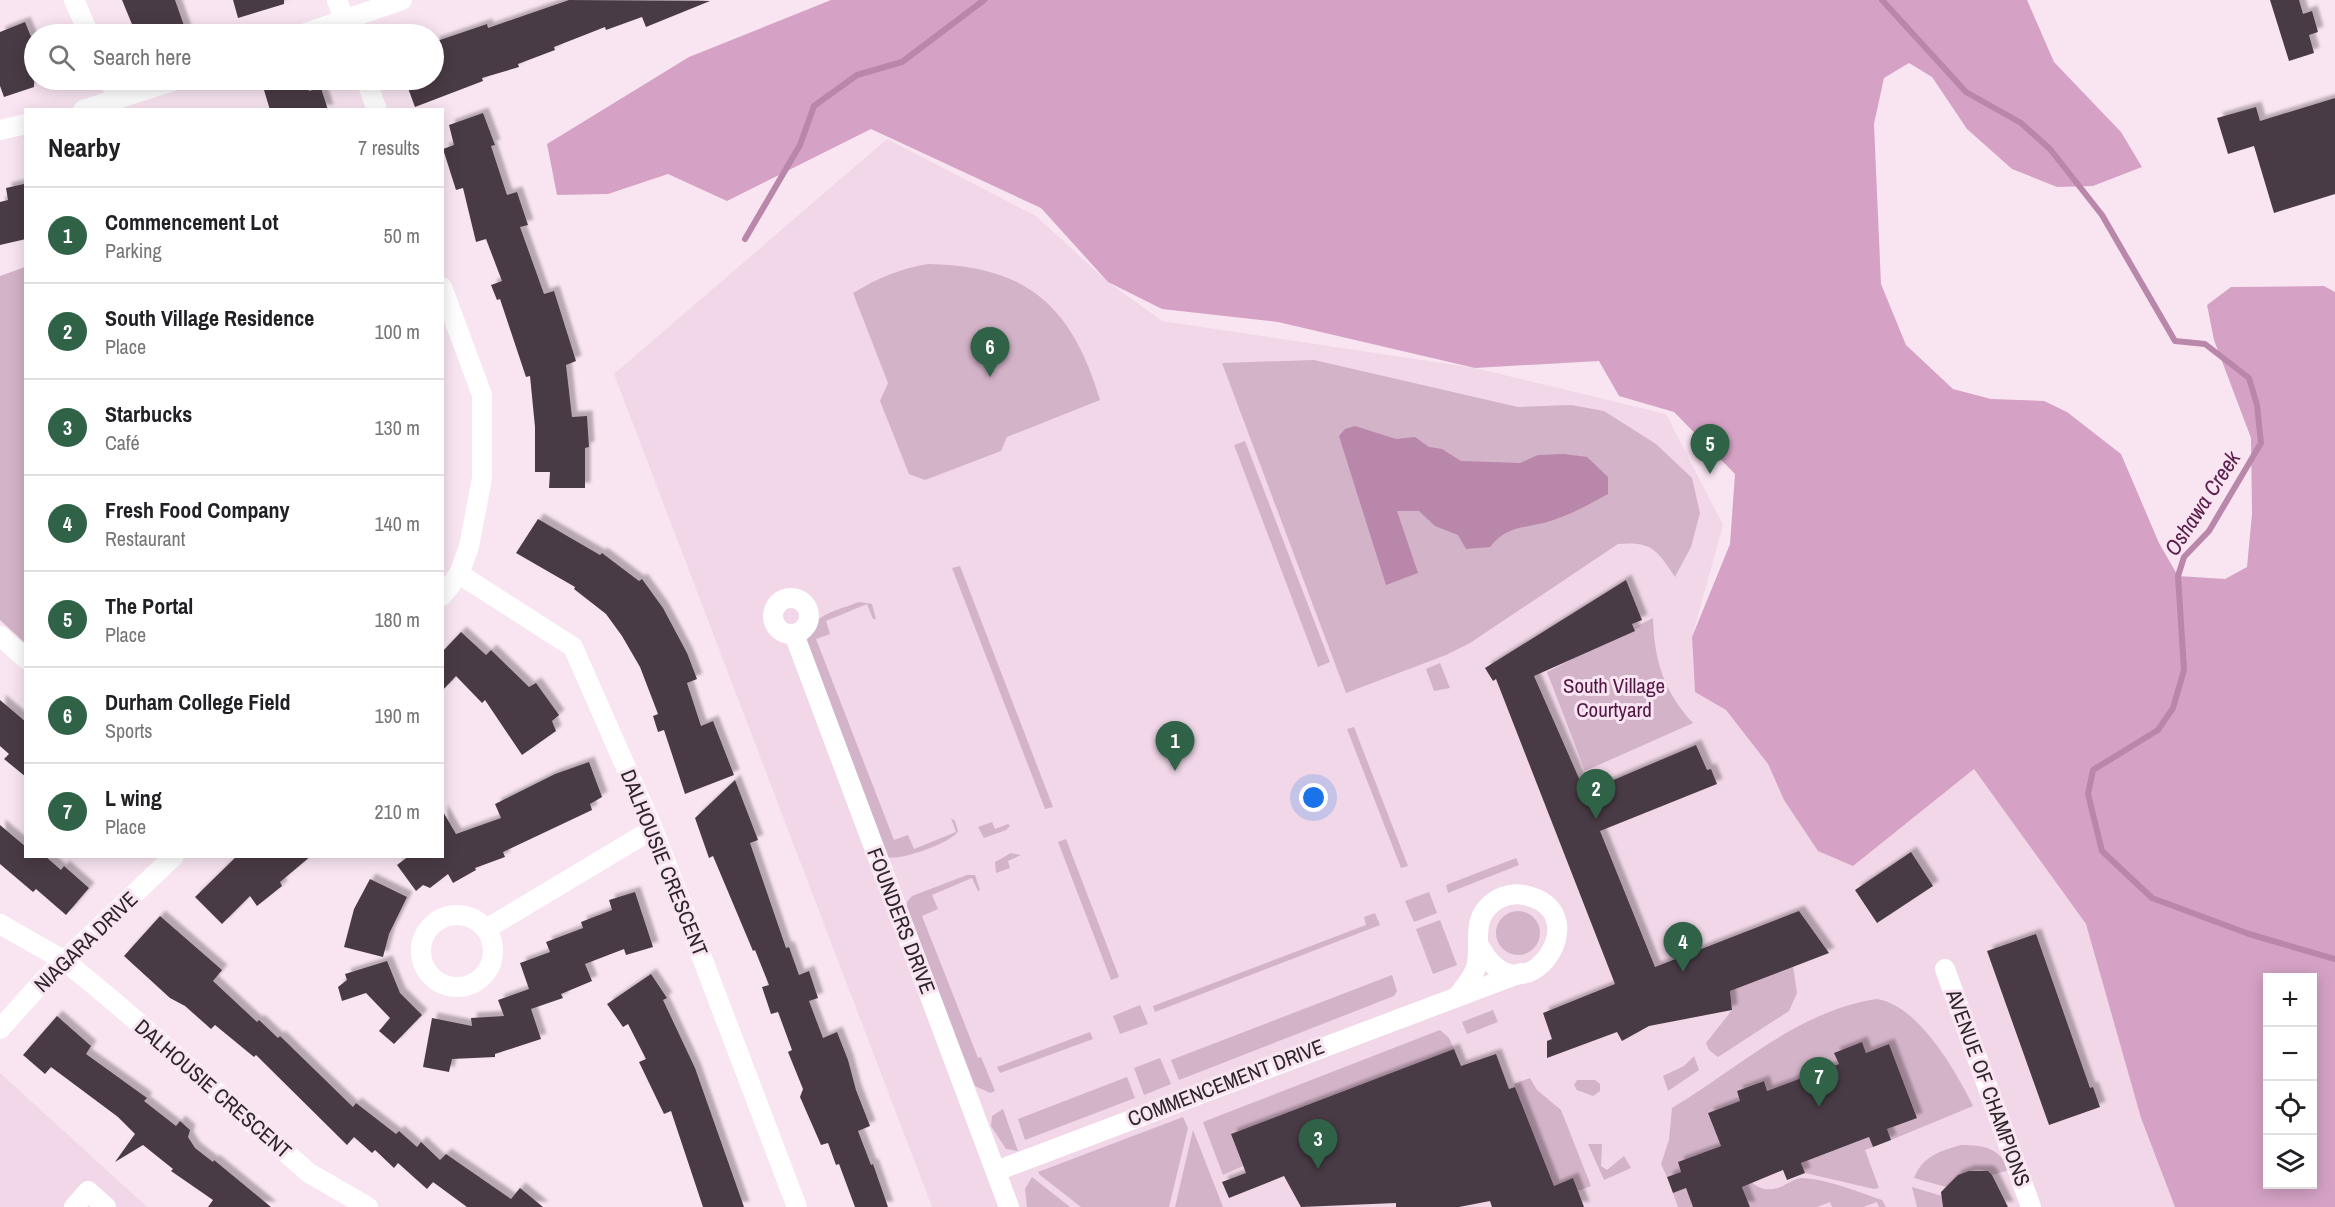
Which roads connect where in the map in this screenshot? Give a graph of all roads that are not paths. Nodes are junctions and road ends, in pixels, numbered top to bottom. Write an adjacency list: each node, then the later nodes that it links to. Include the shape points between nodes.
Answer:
1 (74, 0): 4 (street)
2 (337, 0): 5 (street)
3 (402, 0): 6 (street)
4 (85, 24)
5 (346, 24)
6 (353, 24)
7 (114, 90): 10 (street)
8 (147, 90): 10 (street)
9 (370, 90): 12 (street)
10 (118, 100): 11 (street)
11 (90, 108)
12 (376, 108)
13 (24, 124): 14 (street)
14 (0, 130)
15 (444, 292): 16 (street, via 482,395 482,478 469,547)
16 (459, 574): 17 (street); 21 (street, DALHOUSIE CRESCENT, via 573,647)
17 (444, 593)
18 (794, 634): 31 (street, FOUNDERS DRIVE)
19 (0, 636): 20 (street)
20 (24, 657)
21 (653, 829): 24 (street); 35 (street, DALHOUSIE CRESCENT)
22 (172, 858): 26 (street, NIAGARA DRIVE)
23 (0, 924): 26 (street, DALHOUSIE CRESCENT)
24 (486, 929)
25 (1480, 947): 28 (street, via 1496,967); 28 (street, COMMENCEMENT DRIVE, via 1478,928 1485,909 1507,895 1533,897 1552,914 1557,940 1545,963); 29 (street, COMMENCEMENT DRIVE, via 1475,970)
26 (65, 961): 30 (street, NIAGARA DRIVE); 34 (street, DALHOUSIE CRESCENT, via 309,1173)
27 (1945, 969): 37 (street, AVENUE OF CHAMPIONS)
28 (1521, 973): 29 (street, COMMENCEMENT DRIVE)
29 (1457, 997): 31 (street, COMMENCEMENT DRIVE)
30 (0, 1029)
31 (996, 1171): 36 (street, FOUNDERS DRIVE)
32 (74, 1207): 33 (street, via 88,1191)
33 (106, 1207)
34 (368, 1207)
35 (796, 1207)
36 (1010, 1207)
37 (2031, 1207)

